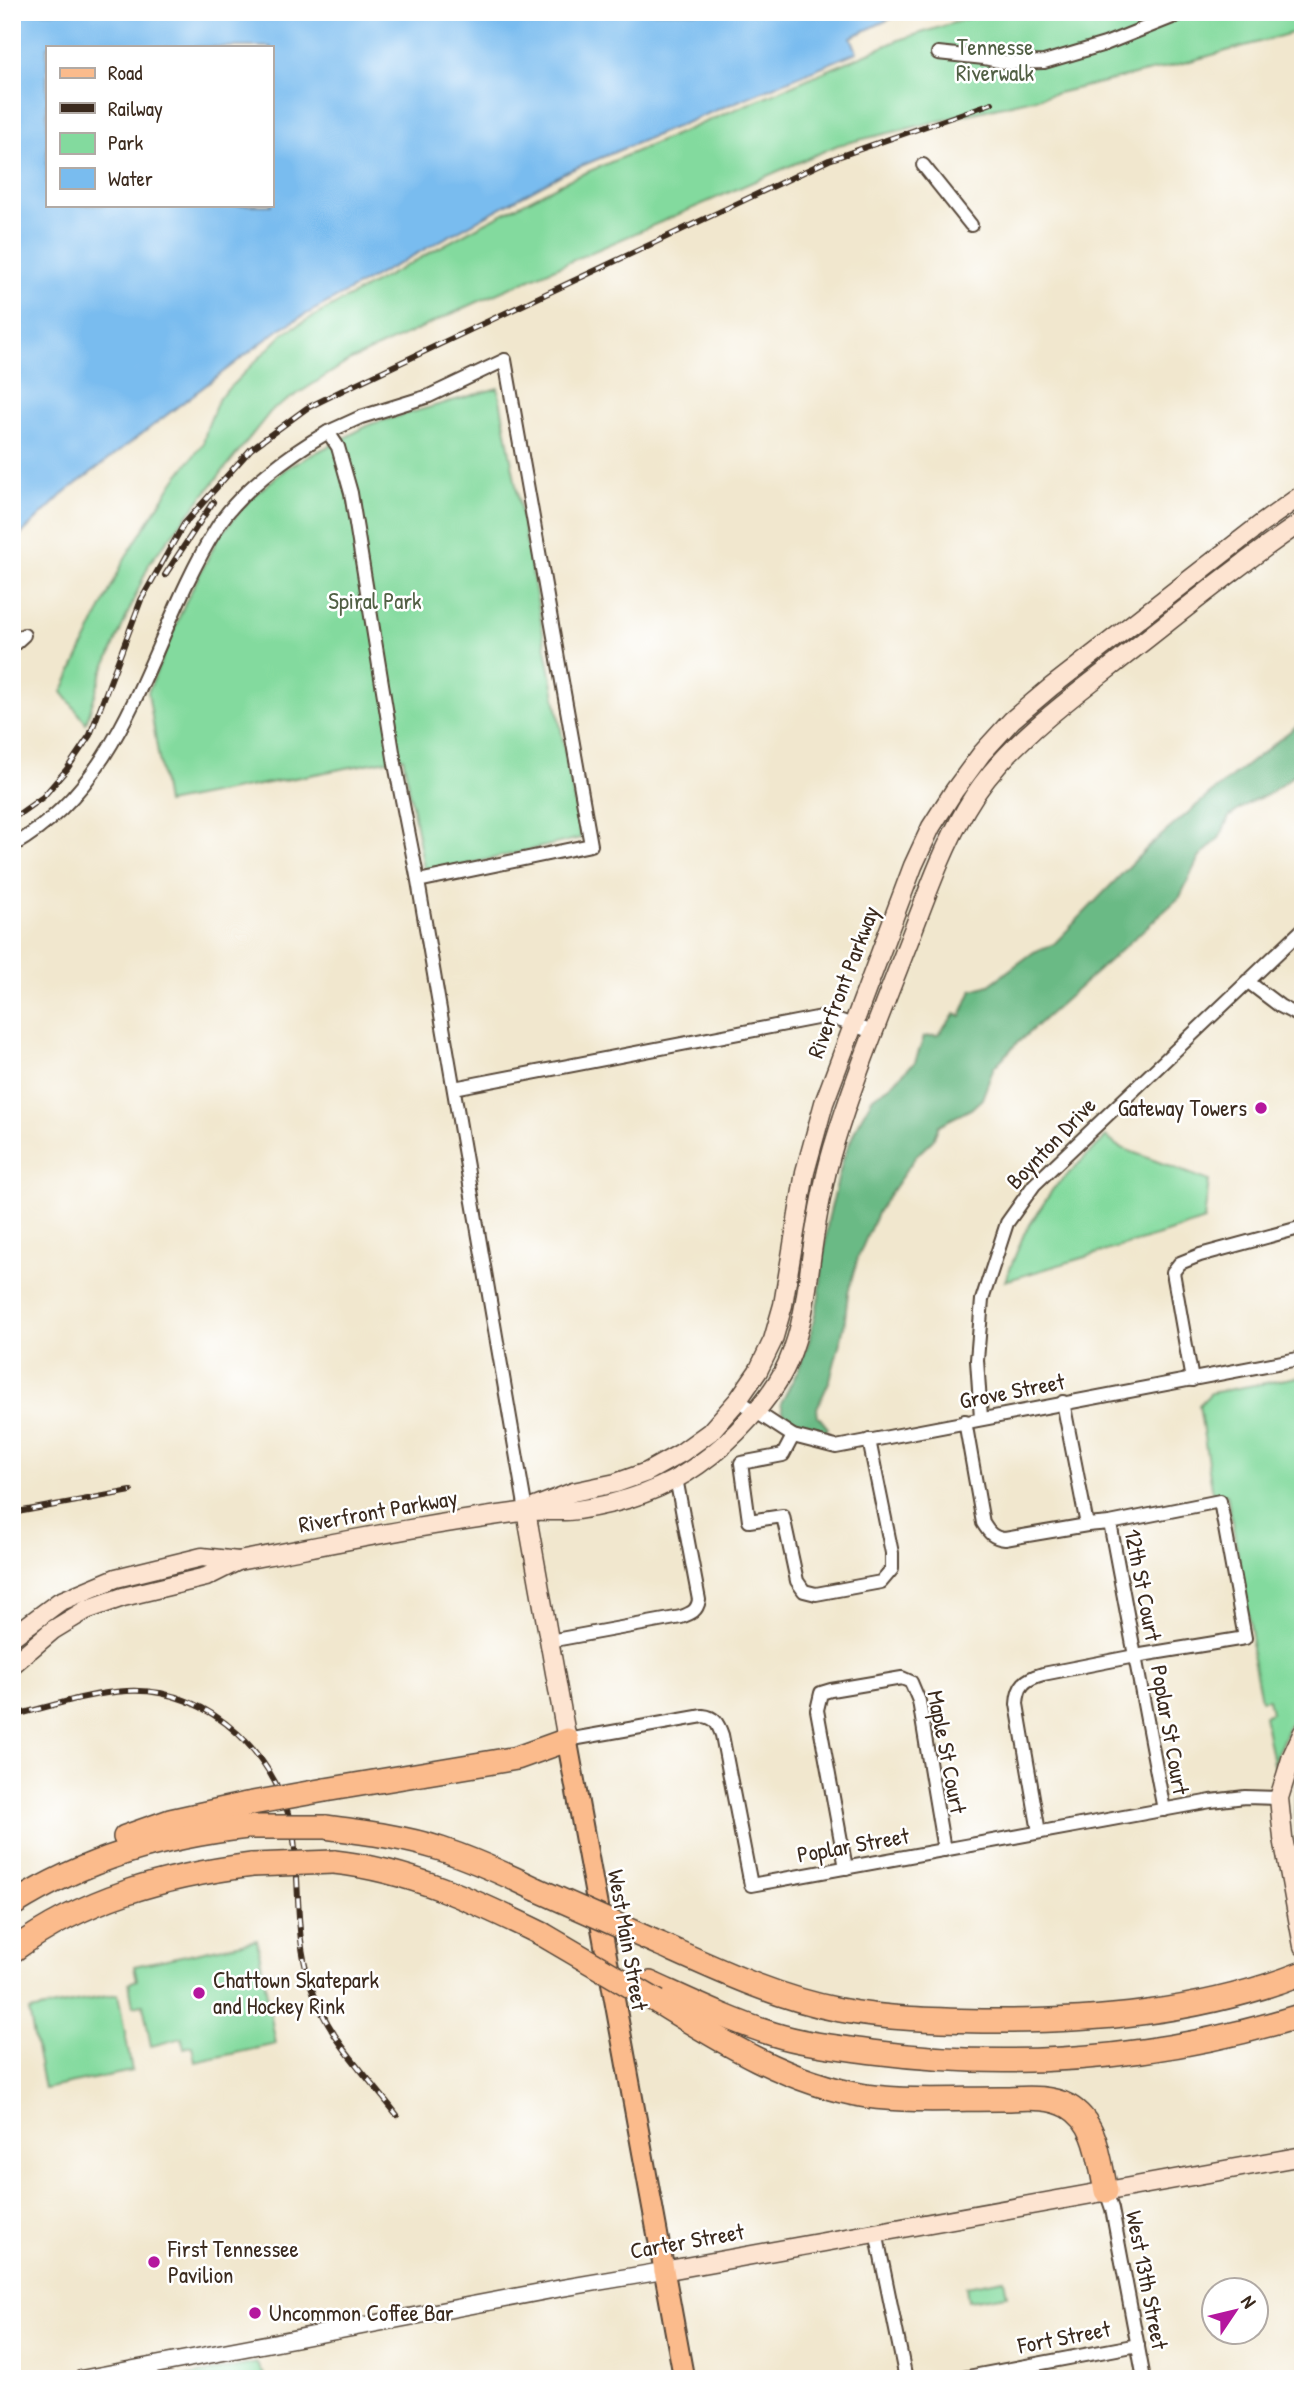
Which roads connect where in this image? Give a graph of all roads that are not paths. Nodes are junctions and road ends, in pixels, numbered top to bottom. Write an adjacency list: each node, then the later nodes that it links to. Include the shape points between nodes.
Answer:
1 (1185, 12): 2 (street, via 1044,62 1010,63)
2 (938, 53)
3 (923, 165): 4 (street)
4 (971, 225)
5 (328, 432): 10 (street, via 280,463 217,526 107,753 56,814); 11 (street, via 338,447 351,494); 11 (street, via 429,396 506,359 591,845)
6 (1303, 494): 15 (main road, Riverfront Parkway, via 1051,687 982,753 941,811 913,866)
7 (1303, 521): 16 (main road, Riverfront Parkway, via 1070,699 997,768 968,805 946,847)
8 (24, 635): 9 (street)
9 (12, 646)
10 (12, 846)
11 (418, 881): 17 (street)
12 (1303, 929): 13 (street, Boynton Drive)
13 (1247, 981): 14 (street); 24 (street, Boynton Drive, via 1034,1185 1007,1223 982,1300 977,1360)
14 (1303, 1017)
15 (853, 1025): 16 (street); 17 (street, via 827,1016); 21 (main road, Riverfront Parkway, via 805,1172 774,1340)
16 (873, 1032): 23 (main road, Riverfront Parkway, via 828,1167 803,1314 788,1363)
17 (454, 1088): 29 (street)
18 (1303, 1227): 20 (street, via 1200,1255 1180,1263 1173,1272)
19 (1303, 1358): 20 (street, Grove Street)
20 (1192, 1380): 22 (street, Grove Street)
21 (738, 1400): 23 (street, Grove Street); 29 (main road, Riverfront Parkway, via 710,1432 647,1472 573,1492)
22 (1063, 1402): 24 (street, Grove Street); 31 (street)
23 (755, 1410): 26 (street, Grove Street); 28 (main road, Riverfront Parkway, via 725,1443)
24 (981, 1418): 25 (street, Grove Street)
25 (965, 1421): 27 (street, Grove Street); 31 (street, via 983,1522 989,1532 1005,1539)
26 (793, 1436): 27 (street, Grove Street, via 836,1447); 27 (street, via 783,1455 741,1463 749,1521 783,1516 797,1581 804,1591 816,1594 881,1582 892,1569)
27 (869, 1440)
28 (676, 1478): 29 (main road, Riverfront Parkway, via 618,1502 574,1511); 34 (street, via 697,1608 681,1617)
29 (526, 1511): 32 (main road, Riverfront Parkway); 34 (main road, West Main Street)
30 (1110, 1523): 31 (street); 35 (street, 12th St Court); 35 (street, 12th St Court, via 1220,1501 1245,1638)
31 (1087, 1525)
32 (238, 1561): 33 (main road, Riverfront Parkway, via 202,1557 116,1578 59,1602); 36 (main road, Riverfront Parkway, via 206,1577 86,1610 45,1635)
33 (12, 1637)
34 (549, 1641): 38 (main road, West Main Street)
35 (1135, 1656): 40 (street, Poplar St Court); 41 (street, via 1030,1677 1017,1692)
36 (12, 1665)
37 (1303, 1732): 39 (main road)
38 (567, 1740): 43 (street, Poplar Street, via 711,1717 722,1735 751,1885); 44 (highway, bridge, via 517,1758 197,1814 136,1832 75,1861); 53 (main road, West Main Street)
39 (1279, 1798): 40 (street, Poplar Street, via 1226,1799); 45 (main road)
40 (1164, 1810): 41 (street, Poplar Street)
41 (1038, 1832): 42 (street, Poplar Street)
42 (944, 1850): 43 (street, Poplar Street); 43 (street, Maple St Court, via 919,1701 911,1682 902,1678 831,1690 821,1693 817,1710)
43 (846, 1868)
44 (20, 1901): 47 (highway, bridge, via 79,1868 185,1836 247,1827 324,1827 438,1848 762,1987 839,2010 942,2021 1063,2021 1204,2001)
45 (1303, 1946)
46 (12, 1951): 48 (highway, bridge, via 76,1912 128,1890 252,1865 334,1863 384,1870 437,1885)
47 (1303, 1973)
48 (654, 1993): 49 (highway, via 774,2034 826,2045 921,2058 1006,2062 1074,2060 1189,2044); 51 (highway, via 746,2054 821,2085 866,2096 906,2099 1056,2101 1080,2115 1090,2129)
49 (1303, 2015)
50 (1303, 2156): 51 (main road, Carter Street)
51 (1106, 2191): 52 (main road, Carter Street); 54 (street, West 13th Street)
52 (876, 2232): 53 (main road, Carter Street); 57 (street)
53 (663, 2271): 55 (street, Carter Street); 56 (main road, West Main Street)
54 (1138, 2345): 58 (street, Fort Street); 59 (street, West 13th Street)
55 (81, 2379)
56 (684, 2379)
57 (906, 2379)
58 (957, 2379)
59 (1144, 2379)

